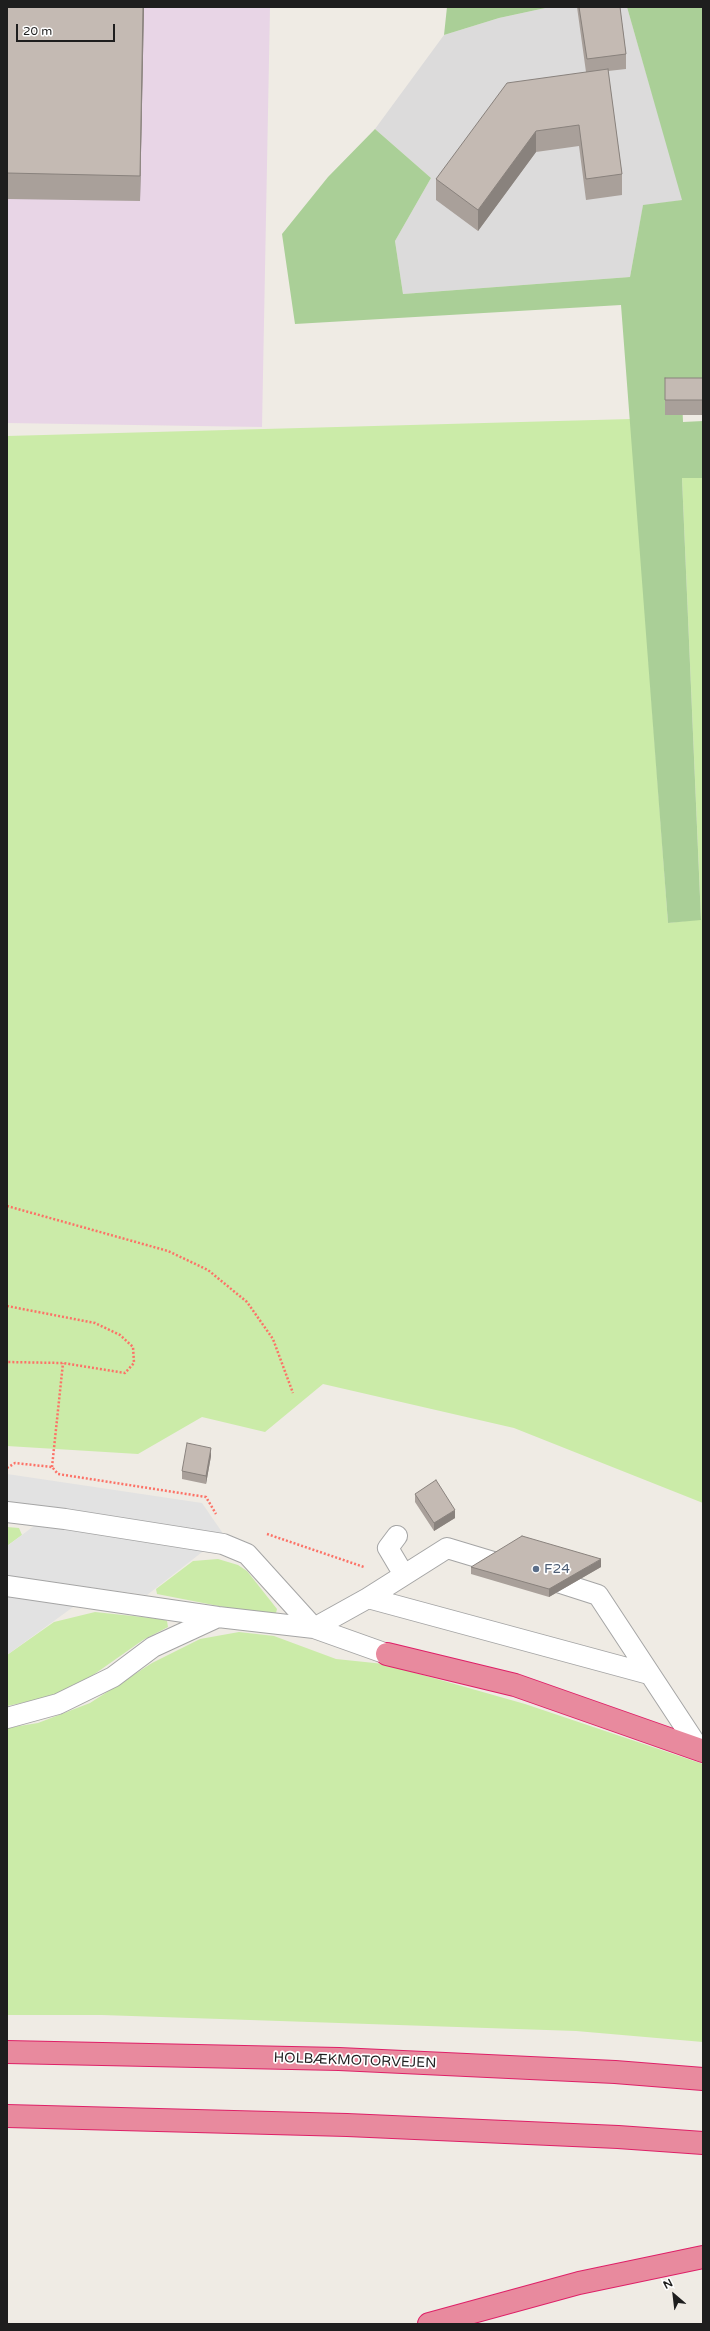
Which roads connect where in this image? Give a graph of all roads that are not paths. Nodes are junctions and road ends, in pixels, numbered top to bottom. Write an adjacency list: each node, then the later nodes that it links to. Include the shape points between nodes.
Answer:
1 (7, 1512): 7 (lane, via 223,1544 247,1554)
2 (397, 1536): 3 (lane, via 388,1548)
3 (402, 1577): 5 (lane); 9 (lane, via 447,1548 598,1595)
4 (7, 1586): 6 (lane)
5 (368, 1598): 7 (lane); 9 (lane)
6 (218, 1617): 7 (lane); 10 (lane, via 153,1647 113,1677 58,1704)
7 (314, 1628): 8 (lane)
8 (387, 1654): 11 (highway, via 515,1685)
9 (650, 1674): 11 (lane)
10 (7, 1718)
11 (701, 1751)
12 (7, 2052): 13 (highway, HOLBÆKMOTORVEJEN, via 339,2059)
13 (703, 2078)
14 (7, 2116): 15 (highway, via 348,2125)
15 (703, 2143)
16 (703, 2257): 17 (highway, via 579,2283)
17 (429, 2324)

